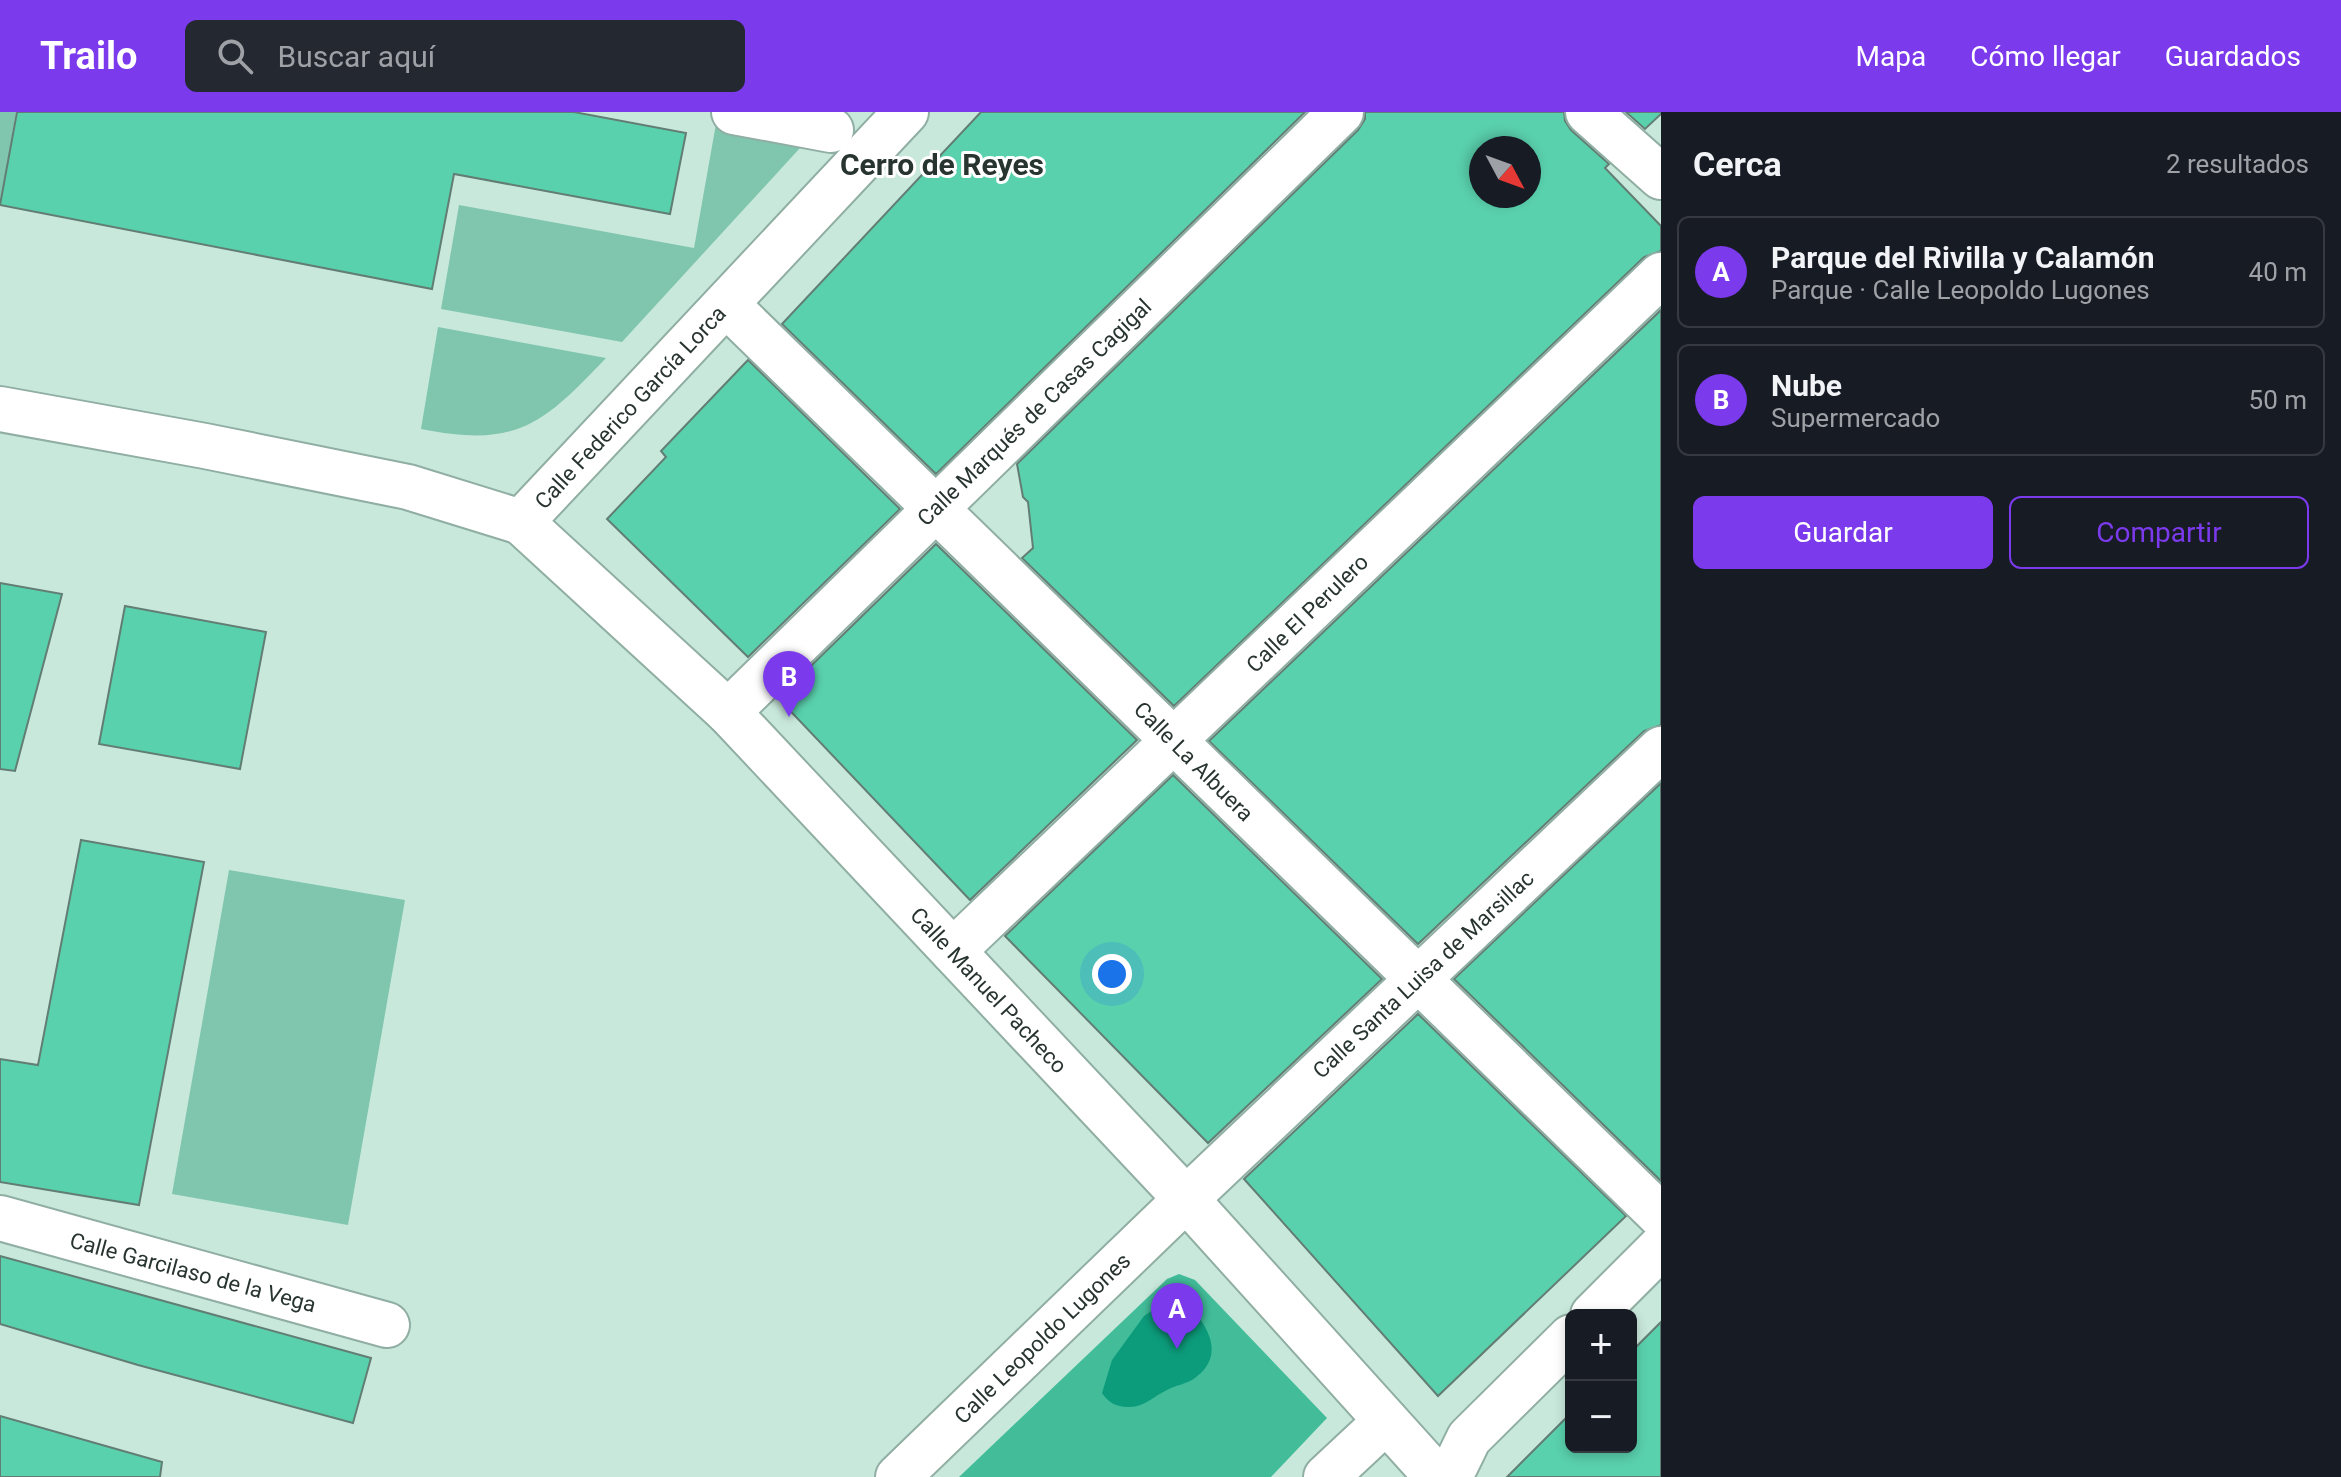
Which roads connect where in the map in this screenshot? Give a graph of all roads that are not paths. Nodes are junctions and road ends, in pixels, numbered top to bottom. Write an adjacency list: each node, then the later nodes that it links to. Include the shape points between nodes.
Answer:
1 (734, 112): 5 (street)
2 (906, 112): 8 (street, Calle Federico García Lorca)
3 (1341, 112): 10 (street, Calle Marqués de Casas Cagigal)
4 (1588, 112): 6 (street)
5 (831, 130)
6 (1661, 177)
7 (1661, 275): 13 (street, Calle El Perulero)
8 (727, 305): 10 (street, Calle La Albuera); 11 (street, Calle Federico García Lorca)
9 (0, 409): 11 (street, Calle Federico García Lorca, via 408,487)
10 (936, 507): 12 (street, Calle Marqués de Casas Cagigal); 13 (street, Calle La Albuera)
11 (521, 522): 12 (street, Calle Manuel Pacheco)
12 (728, 712): 15 (street, Calle Manuel Pacheco)
13 (1173, 741): 15 (street, Calle El Perulero); 16 (street, Calle La Albuera)
14 (1661, 749): 16 (street, Calle Santa Luisa de Marsillac)
15 (953, 951): 17 (street, Calle Manuel Pacheco)
16 (1417, 980): 17 (street, Calle Santa Luisa de Marsillac); 18 (street, Calle La Albuera)
17 (1186, 1199): 24 (street, Calle Manuel Pacheco); 25 (street, Calle Leopoldo Lugones)
18 (1661, 1216)
19 (0, 1218): 22 (street, Calle Garcilaso de la Vega)
20 (1661, 1247): 21 (street)
21 (1599, 1309)
22 (387, 1325)
23 (1565, 1343): 28 (street, via 1469,1438)
24 (1386, 1421): 26 (street); 27 (street, Calle Manuel Pacheco)
25 (898, 1477)
26 (1326, 1477)
27 (1437, 1477)
28 (1450, 1477)

